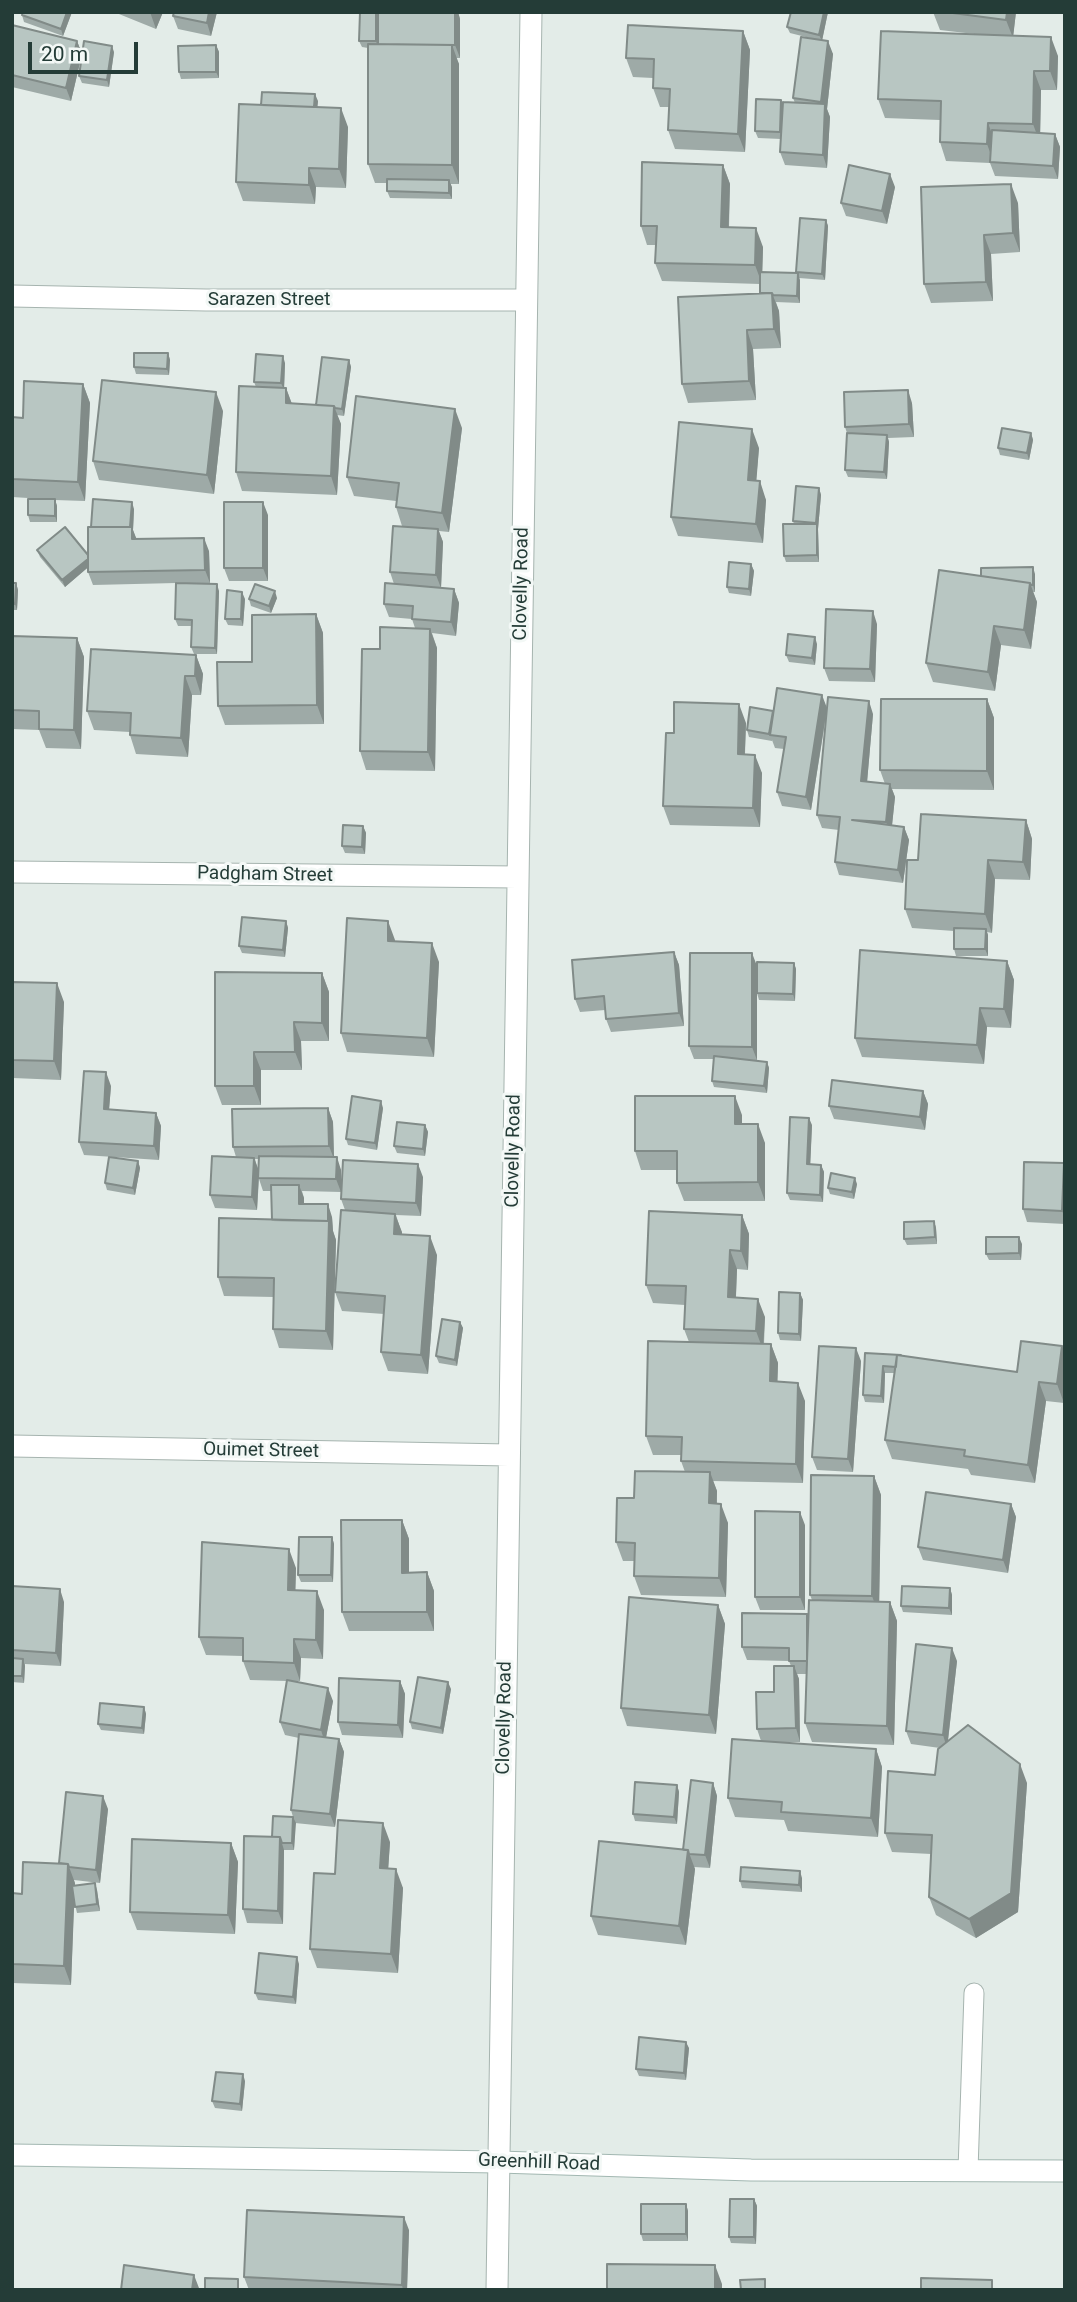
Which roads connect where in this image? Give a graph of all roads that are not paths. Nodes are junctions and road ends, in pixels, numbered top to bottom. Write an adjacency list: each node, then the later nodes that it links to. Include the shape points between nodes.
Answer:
1 (531, 12): 3 (street, Clovelly Road)
2 (12, 296): 3 (street, Sarazen Street)
3 (526, 300): 5 (street, Clovelly Road)
4 (12, 872): 5 (street, Padgham Street)
5 (518, 877): 7 (street, Clovelly Road)
6 (12, 1446): 7 (street, Ouimet Street)
7 (509, 1455): 10 (street, Clovelly Road)
8 (974, 1993): 11 (lane)
9 (12, 2155): 10 (street, Greenhill Road)
10 (499, 2162): 11 (street, Greenhill Road); 13 (street, Clovelly Road)
11 (968, 2171): 12 (street, Greenhill Road)
12 (1065, 2171)
13 (497, 2290)

